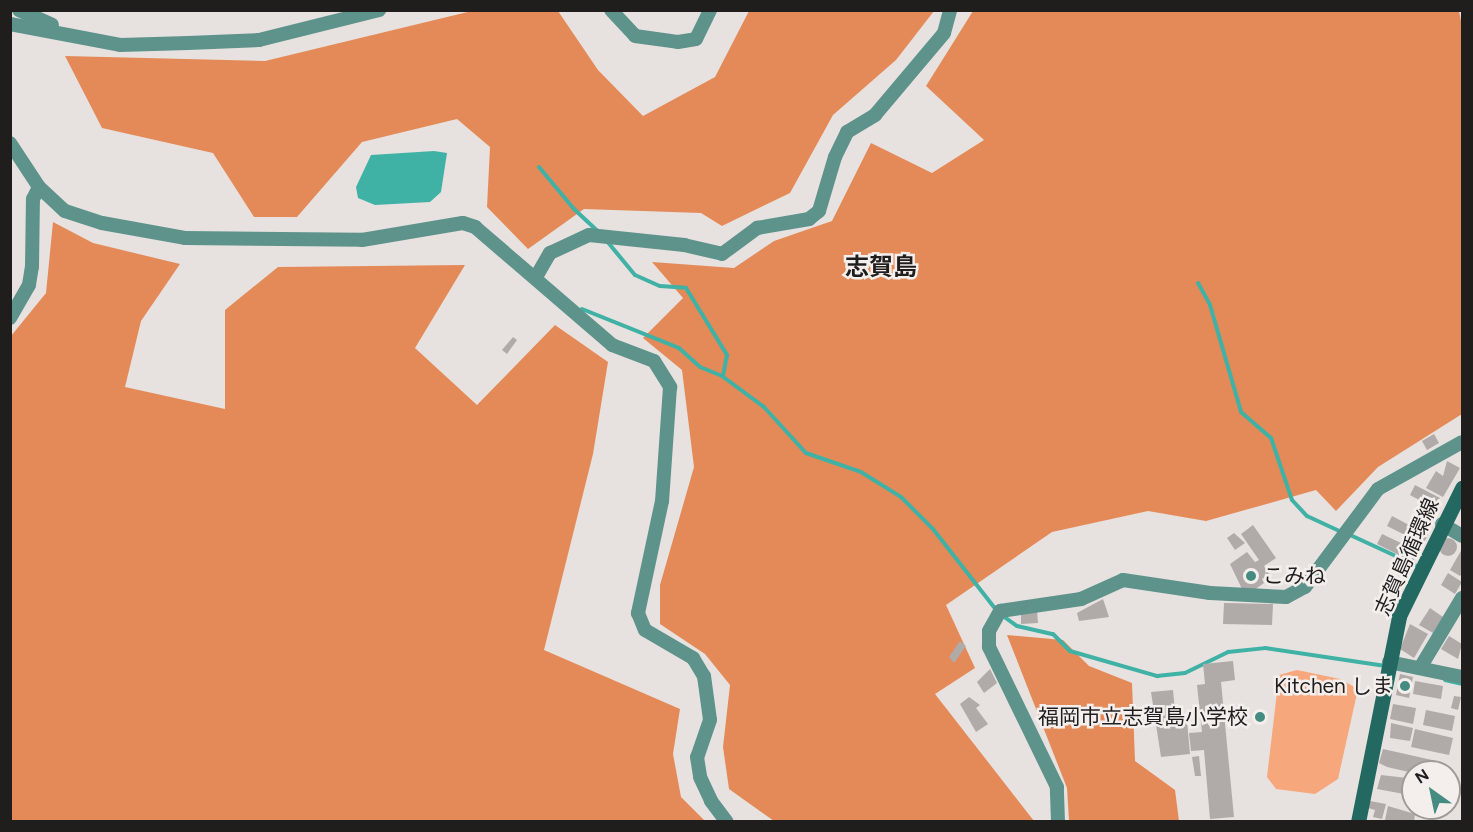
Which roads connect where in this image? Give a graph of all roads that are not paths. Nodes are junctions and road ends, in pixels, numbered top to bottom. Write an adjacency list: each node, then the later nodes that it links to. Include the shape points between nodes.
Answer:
1 (19, 10): 7 (street)
2 (379, 10): 7 (street, via 259,40 120,45)
3 (611, 10): 4 (street, via 636,36 678,42 696,39)
4 (710, 10)
5 (950, 10): 10 (street, via 944,33 875,115 847,132 819,211 808,219 757,228 722,254 684,245 589,235 550,253)
6 (10, 24): 7 (street)
7 (71, 33)
8 (10, 143): 9 (street)
9 (39, 187): 10 (street, via 65,211 89,221 185,238 362,240 463,223 475,227); 11 (street, via 33,199 33,267)
10 (536, 277): 20 (street, via 612,345 654,361 670,387 662,501 639,593 638,614 645,630 693,658 704,676 710,720 697,757 700,777)
11 (10, 318)
12 (1462, 442): 21 (street, via 1378,489 1305,588 1286,597 1210,593 1123,580 1081,599 1000,611 989,631 989,647 1057,787)
13 (1462, 488): 14 (main road, 志賀島循環線)
14 (1442, 524): 15 (street); 17 (main road, 志賀島循環線, via 1399,616)
15 (1462, 536)
16 (1462, 598): 18 (street)
17 (1388, 668): 18 (street); 22 (main road, 志賀島循環線)
18 (1420, 668): 19 (street)
19 (1462, 677)
20 (727, 822)
21 (1058, 822)
22 (1358, 822)

